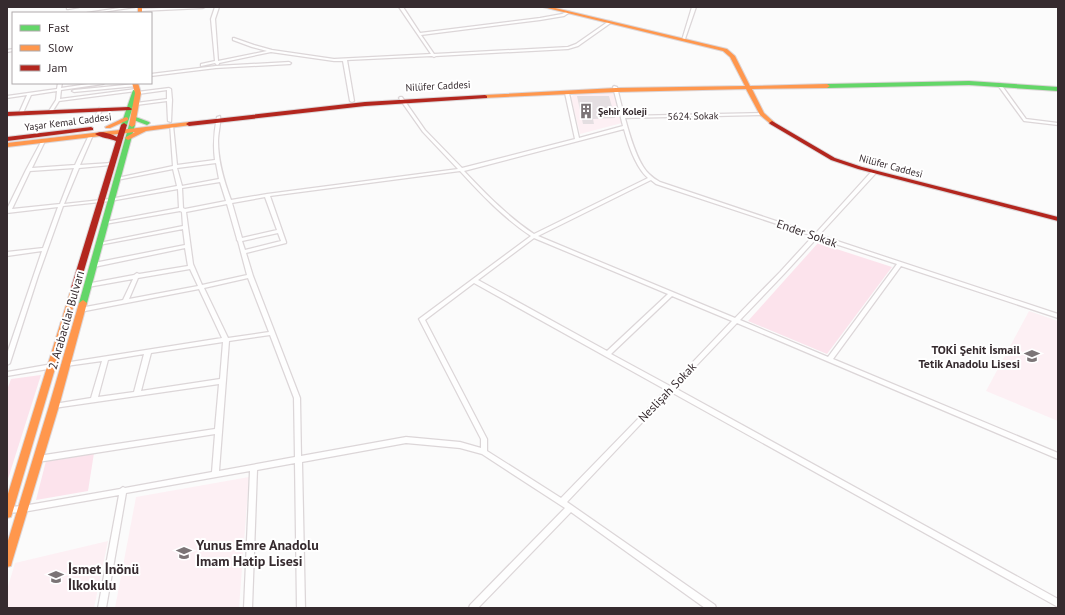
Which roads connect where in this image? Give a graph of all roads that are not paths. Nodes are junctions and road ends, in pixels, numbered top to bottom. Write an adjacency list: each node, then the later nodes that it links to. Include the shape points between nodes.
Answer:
1 (77, 7): 7 (street)
2 (202, 7): 8 (street)
3 (217, 7): 19 (street, via 213,19)
4 (401, 7): 13 (street)
5 (545, 7): 11 (street)
6 (694, 7): 15 (street)
7 (68, 8)
8 (185, 8): 9 (street)
9 (138, 9): 10 (street)
10 (101, 12)
11 (568, 12): 12 (street); 13 (street, via 540,19)
12 (610, 22): 15 (street); 17 (street, via 577,45 568,48)
13 (420, 34): 17 (street)
14 (234, 39): 16 (street)
15 (683, 39): 27 (street, via 718,47 729,53)
16 (272, 51): 18 (street); 19 (street)
17 (434, 56): 18 (street)
18 (345, 60): 39 (street)
19 (217, 62): 21 (street); 22 (street)
20 (289, 63): 21 (street)
21 (216, 66): 22 (street)
22 (172, 72): 23 (street)
23 (152, 75)
24 (60, 84): 32 (street)
25 (98, 84): 32 (street)
26 (999, 84): 27 (street); 31 (street); 51 (street, via 1026,120)
27 (748, 86): 28 (street, Nilüfer Caddesi, via 963,79); 30 (street, Nilüfer Caddesi); 46 (street, Nilüfer Caddesi)
28 (1058, 86)
29 (136, 88): 32 (street); 36 (street); 37 (street, via 169,89); 40 (street, 2. Arabacılar Bulvarı); 42 (street)
30 (615, 89): 33 (street); 38 (street, Nilüfer Caddesi); 47 (street, Ender Sokak)
31 (1058, 89)
32 (59, 91): 34 (street); 36 (street)
33 (567, 93): 38 (street); 58 (street)
34 (29, 94): 35 (street); 44 (street)
35 (7, 97)
36 (58, 100): 43 (street)
37 (170, 100): 40 (street); 49 (street)
38 (402, 100): 39 (street, Nilüfer Caddesi); 48 (street); 66 (street, via 424,131)
39 (352, 101): 48 (street, Nilüfer Caddesi)
40 (136, 104): 53 (street, 2. Arabacılar Bulvarı)
41 (100, 109): 42 (street); 43 (street); 50 (street, via 98,120)
42 (129, 109): 53 (street)
43 (51, 111): 44 (street)
44 (21, 113): 45 (street)
45 (7, 114)
46 (762, 114): 47 (street, 5624. Sokak); 67 (street, Nilüfer Caddesi, via 770,122 833,158)
47 (623, 117): 54 (street, Ender Sokak)
48 (218, 119): 49 (street, Nilüfer Caddesi); 61 (street)
49 (171, 123): 52 (street, Nilüfer Caddesi); 64 (street)
50 (50, 124)
51 (1058, 124)
52 (147, 126): 53 (street); 53 (street)
53 (128, 127): 55 (street, Yaşar Kemal Caddesi); 56 (street, Yaşar Kemal Caddesi); 57 (street); 69 (street, 2. Arabacılar Bulvarı)
54 (626, 127): 58 (street); 68 (street, Ender Sokak, via 638,159)
55 (94, 134): 57 (street); 59 (street, Yaşar Kemal Caddesi); 63 (street)
56 (7, 139)
57 (120, 140): 73 (street)
58 (577, 140): 66 (street)
59 (43, 141): 60 (street, Yaşar Kemal Caddesi); 65 (street)
60 (7, 145)
61 (217, 161): 64 (street); 70 (street)
62 (111, 164): 63 (street)
63 (76, 167): 65 (street); 75 (street)
64 (175, 167): 69 (street); 71 (street)
65 (28, 170): 77 (street)
66 (461, 170): 72 (street); 82 (street, via 521,229)
67 (874, 172): 78 (street, Nilüfer Caddesi); 83 (street, Neslişah Sokak)
68 (651, 178): 82 (street); 83 (street, Ender Sokak, via 679,191)
69 (117, 179): 73 (street, 2. Arabacılar Bulvarı)
70 (221, 180): 71 (street); 74 (street)
71 (180, 188): 73 (street); 76 (street)
72 (268, 195): 74 (street); 81 (street)
73 (106, 200): 75 (street); 79 (street, 2. Arabacılar Bulvarı); 111 (street)
74 (229, 202): 76 (street); 84 (street)
75 (63, 205): 77 (street); 87 (street)
76 (183, 210): 79 (street); 80 (street)
77 (8, 212)
78 (1058, 219)
79 (105, 223): 85 (street, 2. Arabacılar Bulvarı)
80 (185, 227): 85 (street); 86 (street)
81 (280, 231): 84 (street); 88 (street, via 284,242)
82 (534, 236): 95 (street); 98 (street)
83 (815, 236): 90 (street, Ender Sokak); 102 (street, Neslişah Sokak)
84 (239, 240): 88 (street)
85 (99, 244): 91 (street, 2. Arabacılar Bulvarı)
86 (187, 246): 91 (street); 92 (street)
87 (45, 249): 89 (street); 109 (street)
88 (243, 252): 94 (street)
89 (7, 254)
90 (900, 264): 101 (street, Ender Sokak); 108 (street)
91 (94, 265): 96 (street, 2. Arabacılar Bulvarı)
92 (191, 267): 93 (street); 97 (street)
93 (137, 275): 96 (street); 99 (street)
94 (250, 276): 97 (street); 103 (street)
95 (475, 281): 106 (street); 119 (street, via 422,319 484,439)
96 (88, 285): 100 (street, 2. Arabacılar Bulvarı)
97 (200, 287): 99 (street); 104 (street)
98 (671, 294): 102 (street); 106 (street)
99 (126, 300): 100 (street)
100 (80, 310): 110 (street, 2. Arabacılar Bulvarı)
101 (1058, 316)
102 (735, 320): 108 (street); 114 (street, Neslişah Sokak)
103 (272, 333): 104 (street); 122 (street, via 297,398)
104 (226, 340): 105 (street); 113 (street)
105 (148, 352): 107 (street); 115 (street)
106 (607, 354): 114 (street)
107 (105, 359): 110 (street); 116 (street)
108 (829, 360): 120 (street)
109 (7, 363)
110 (66, 364): 117 (street, 2. Arabacılar Bulvarı)
111 (52, 366): 112 (street); 129 (street)
112 (7, 374)
113 (223, 381): 115 (street); 118 (street)
114 (670, 389): 126 (street, Neslişah Sokak); 131 (street)
115 (137, 394): 116 (street)
116 (94, 400): 117 (street)
117 (54, 406): 121 (street, 2. Arabacılar Bulvarı)
118 (219, 431): 121 (street); 124 (street)
119 (484, 452): 122 (street, via 460,445 406,440); 126 (street)
120 (1058, 456)
121 (38, 459): 128 (street, 2. Arabacılar Bulvarı)
122 (298, 459): 123 (street); 134 (street)
123 (254, 466): 124 (street); 133 (street)
124 (215, 473): 125 (street)
125 (124, 490): 128 (street); 132 (street)
126 (562, 502): 127 (street)
127 (570, 508): 135 (street); 136 (street)
128 (23, 509): 129 (street); 130 (street, 2. Arabacılar Bulvarı)
129 (7, 511)
130 (7, 562)
131 (1058, 603)
132 (102, 608)
133 (248, 608)
134 (301, 608)
135 (473, 608)
136 (712, 608)

